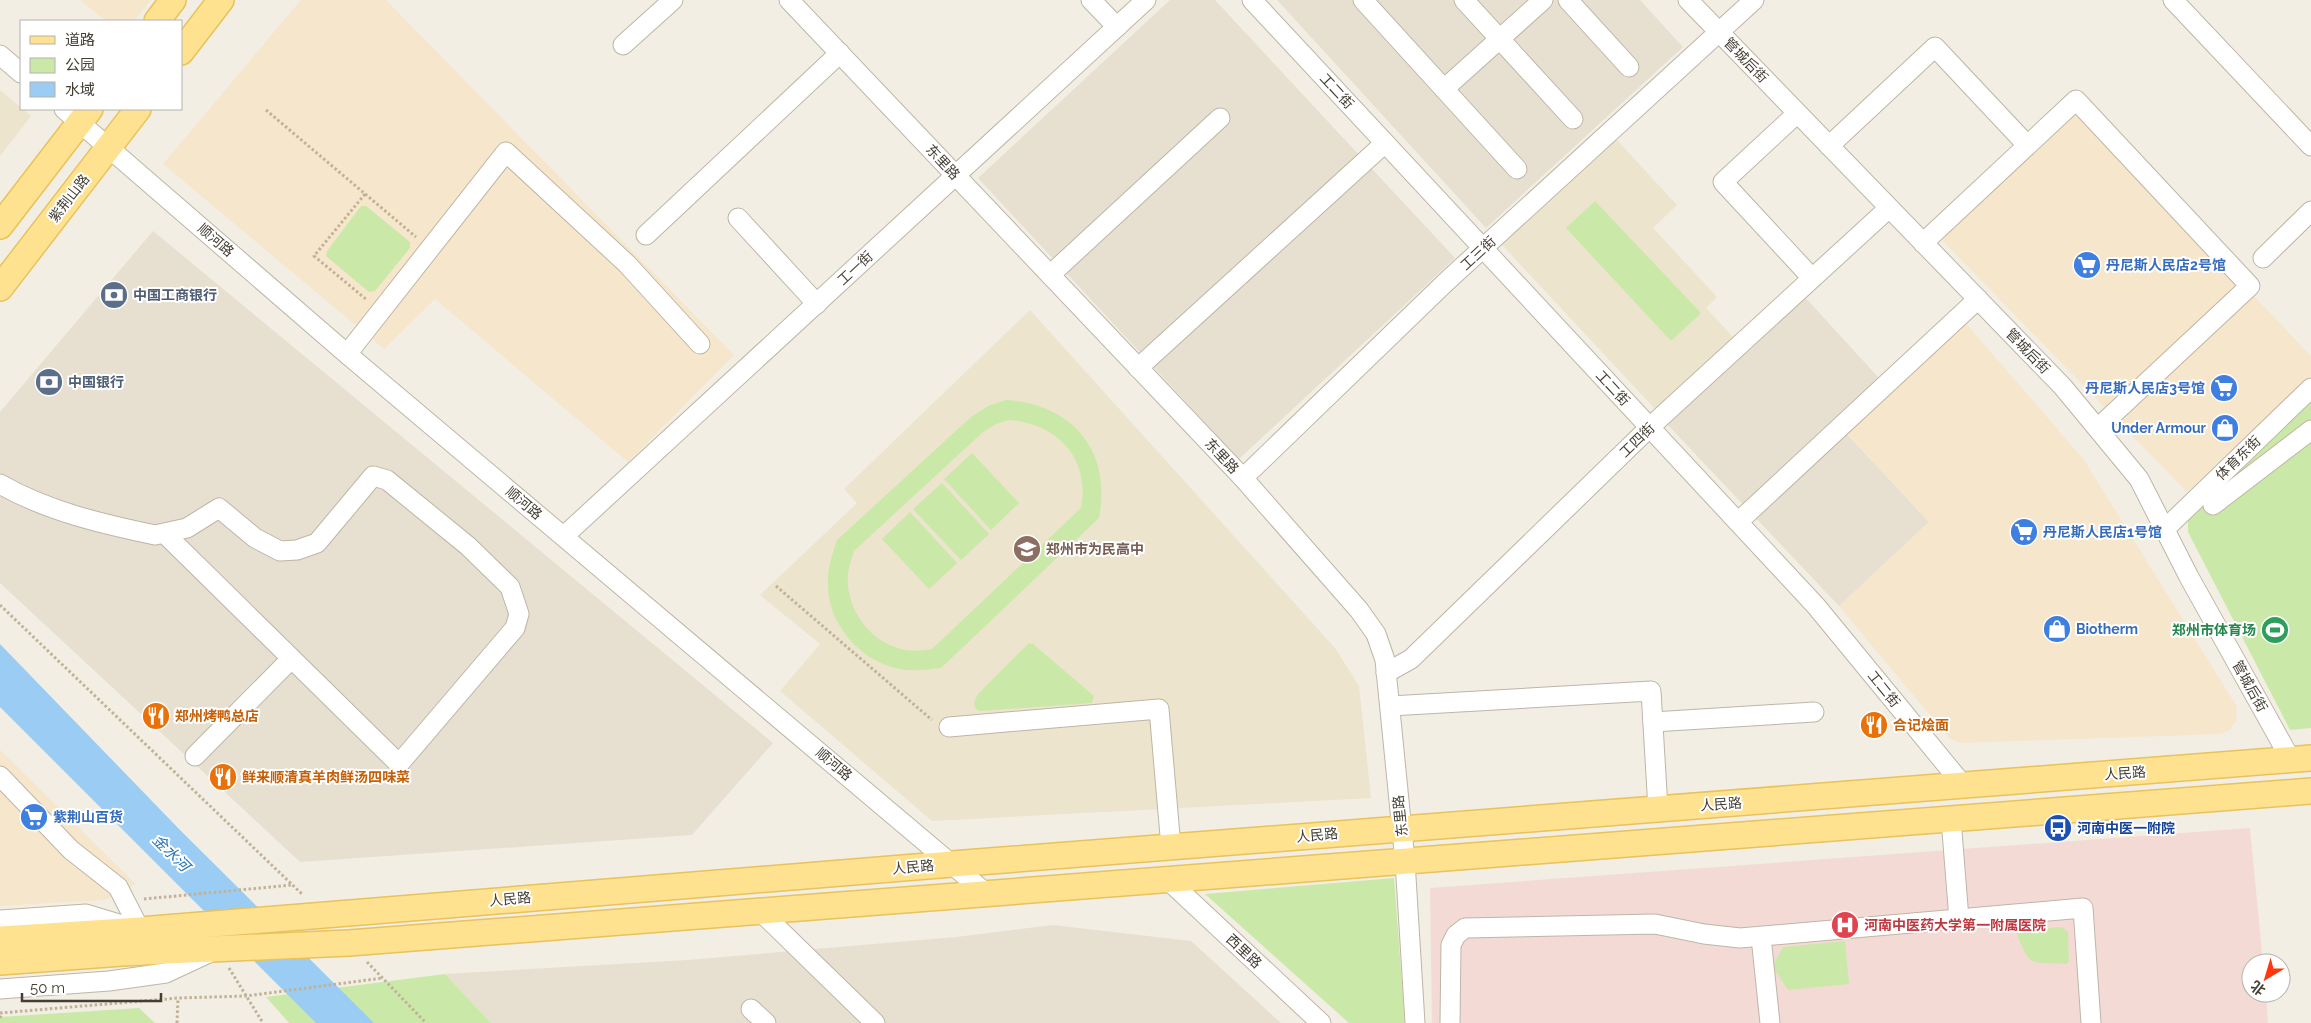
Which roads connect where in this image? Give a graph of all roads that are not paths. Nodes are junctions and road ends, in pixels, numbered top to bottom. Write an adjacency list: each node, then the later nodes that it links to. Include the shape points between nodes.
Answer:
1 (173, 0): 15 (main road)
2 (221, 0): 20 (main road)
3 (673, 0): 19 (street)
4 (789, 0): 21 (street, 东里路)
5 (1091, 0): 16 (street)
6 (1146, 0): 16 (street, 工一街)
7 (1252, 0): 31 (street, 工二街)
8 (1464, 0): 18 (street)
9 (1543, 0): 18 (street)
10 (1568, 0): 23 (street)
11 (1688, 0): 17 (street, 管城后街)
12 (1754, 0): 17 (street, 工三街)
13 (2173, 0): 35 (street)
14 (1373, 3): 25 (street)
15 (158, 20)
16 (1117, 27): 37 (street, 工一街)
17 (1719, 32): 33 (street, 管城后街); 44 (street, 工三街)
18 (1500, 39): 25 (street); 29 (street)
19 (623, 45)
20 (182, 51)
21 (840, 53): 37 (street, 东里路); 42 (street)
22 (0, 55): 24 (street)
23 (1629, 67)
24 (20, 72)
25 (1444, 90): 36 (street)
26 (137, 110): 32 (main road, 紫荆山路)
27 (78, 113): 32 (street, 顺河路); 41 (main road)
28 (1220, 118): 46 (street)
29 (1573, 119)
30 (1791, 119): 47 (street, via 1723,182)
31 (1385, 143): 44 (street, 工二街); 53 (street)
32 (109, 146): 48 (main road, 紫荆山路); 52 (street, 顺河路)
33 (1829, 146): 34 (street, via 1935,47); 38 (street, 管城后街)
34 (2027, 146): 43 (street); 56 (street, via 2076,100 2250,286)
35 (2311, 146)
36 (1517, 169)
37 (956, 176): 46 (street, 东里路); 50 (street, 工一街)
38 (1889, 208): 43 (street, 管城后街); 47 (street, 工四街)
39 (2311, 211): 45 (street)
40 (738, 218): 50 (street)
41 (0, 226)
42 (646, 235)
43 (1923, 243): 49 (street, 管城后街)
44 (1483, 248): 55 (street, 工二街); 58 (street, 工三街)
45 (2263, 258)
46 (1050, 275): 53 (street, 东里路)
47 (1812, 278): 55 (street, 工四街)
48 (0, 288)
49 (1978, 299): 56 (street, 管城后街); 61 (street)
50 (817, 304): 64 (street, 工一街)
51 (700, 344): 52 (street, via 627,264 506,152)
52 (347, 354): 64 (street, 顺河路)
53 (1138, 368): 58 (street, 东里路)
54 (2311, 388): 62 (street, 体育东街)
55 (1650, 427): 61 (street, 工二街); 66 (street, 工四街, via 1410,659)
56 (2098, 428): 62 (street, 管城后街, via 2139,479)
57 (2311, 430): 60 (street)
58 (1243, 478): 66 (street, 东里路, via 1365,618 1376,634)
59 (0, 484): 63 (street, via 20,496 65,512 126,529 155,535)
60 (2213, 505)
61 (1738, 522): 74 (street, 工二街, via 1816,606)
62 (2165, 529): 72 (street, 管城后街)
63 (164, 533): 65 (street); 65 (street, via 187,528 220,508 255,538 280,551 297,550 317,543 373,476 386,480 468,546 510,587 520,614 515,628 399,764)
64 (564, 536): 81 (street, 顺河路)
65 (291, 658): 71 (street)
66 (1386, 672): 67 (street, 东里路)
67 (1390, 706): 69 (street, via 1651,691); 78 (street, 东里路)
68 (1814, 712): 69 (street)
69 (1653, 722): 76 (street)
70 (949, 727): 79 (street, via 1159,709)
71 (195, 756)
72 (2301, 759): 74 (main road, 人民路)
73 (0, 776): 87 (street, via 71,850 118,887)
74 (1963, 785): 76 (main road, 人民路)
75 (2311, 791): 77 (main road)
76 (1658, 809): 78 (main road, 人民路)
77 (1951, 819): 80 (main road); 85 (street)
78 (1401, 829): 79 (main road, 人民路); 80 (street, 东里路)
79 (1171, 847): 81 (main road, 人民路)
80 (1405, 861): 82 (main road); 97 (street, 东里路)
81 (952, 864): 83 (street, 顺河路); 87 (main road, 人民路)
82 (1168, 880): 83 (main road); 96 (street, 西里路)
83 (987, 894): 84 (main road)
84 (760, 911): 90 (main road, via 349,943); 95 (street)
85 (1958, 919): 88 (street); 100 (street, via 2083,908)
86 (0, 920): 87 (street, via 86,914)
87 (140, 930): 89 (main road, 人民路)
88 (1761, 937): 98 (street, via 1704,934 1655,924 1465,928 1451,945); 99 (street)
89 (0, 939)
90 (218, 949): 91 (main road); 92 (street, via 166,973)
91 (0, 962)
92 (0, 989)
93 (751, 1008): 94 (street)
94 (766, 1023)
95 (875, 1023)
96 (1321, 1023)
97 (1415, 1023)
98 (1450, 1023)
99 (1770, 1023)
100 (2091, 1023)

